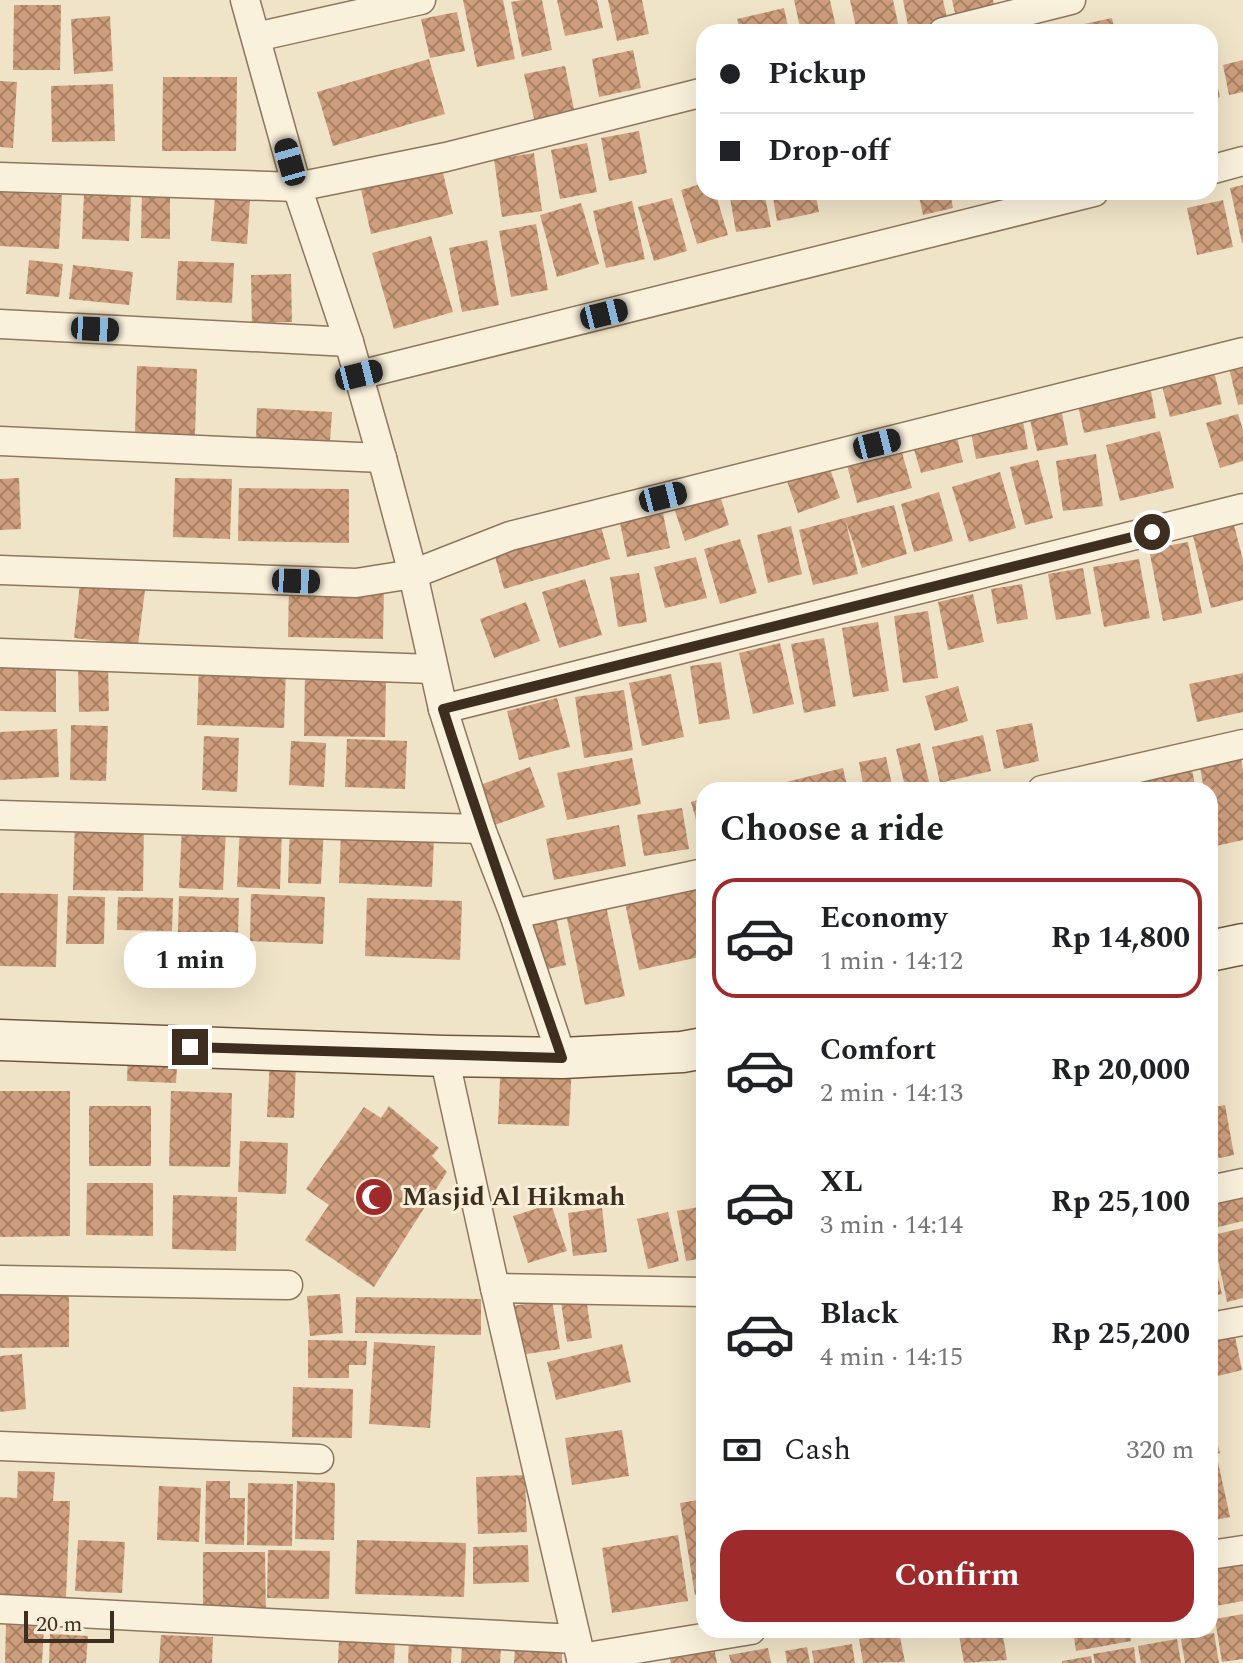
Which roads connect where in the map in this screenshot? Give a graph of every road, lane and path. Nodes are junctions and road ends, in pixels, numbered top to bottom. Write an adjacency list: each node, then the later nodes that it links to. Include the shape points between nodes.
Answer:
1 (223, 0): 2 (street)
2 (245, 0): 6 (street)
3 (421, 0): 6 (street)
4 (1071, 0): 5 (street)
5 (975, 24)
6 (256, 37): 11 (street)
7 (696, 94): 11 (street, via 446,157)
8 (1243, 161): 9 (street)
9 (1218, 168)
10 (0, 177): 11 (street)
11 (297, 187): 14 (street)
12 (1062, 200): 16 (street)
13 (0, 324): 14 (street)
14 (349, 342): 16 (street)
15 (1243, 352): 21 (street, via 510,536)
16 (359, 375): 18 (street)
17 (0, 441): 18 (street)
18 (382, 458): 21 (street)
19 (1243, 508): 24 (street)
20 (0, 570): 21 (street, via 356,583)
21 (413, 574): 23 (street)
22 (0, 653): 23 (street)
23 (433, 669): 24 (street)
24 (443, 709): 28 (street)
25 (1243, 744): 26 (street)
26 (1077, 782)
27 (0, 815): 28 (street)
28 (481, 829): 30 (street)
29 (696, 875): 30 (street)
30 (514, 914): 36 (street)
31 (1243, 944): 32 (street)
32 (1218, 949)
33 (0, 1040): 35 (street)
34 (696, 1049): 36 (street)
35 (444, 1056): 36 (street); 41 (street)
36 (562, 1058)
37 (1243, 1183): 38 (street)
38 (1218, 1188)
39 (0, 1280): 40 (street)
40 (288, 1285)
41 (495, 1288): 42 (street); 51 (street)
42 (696, 1292)
43 (1243, 1321): 44 (street)
44 (1218, 1326)
45 (0, 1446): 46 (street)
46 (319, 1459)
47 (1243, 1550): 48 (street)
48 (1218, 1554)
49 (0, 1609): 51 (street)
50 (696, 1637): 51 (street)
51 (580, 1653)

